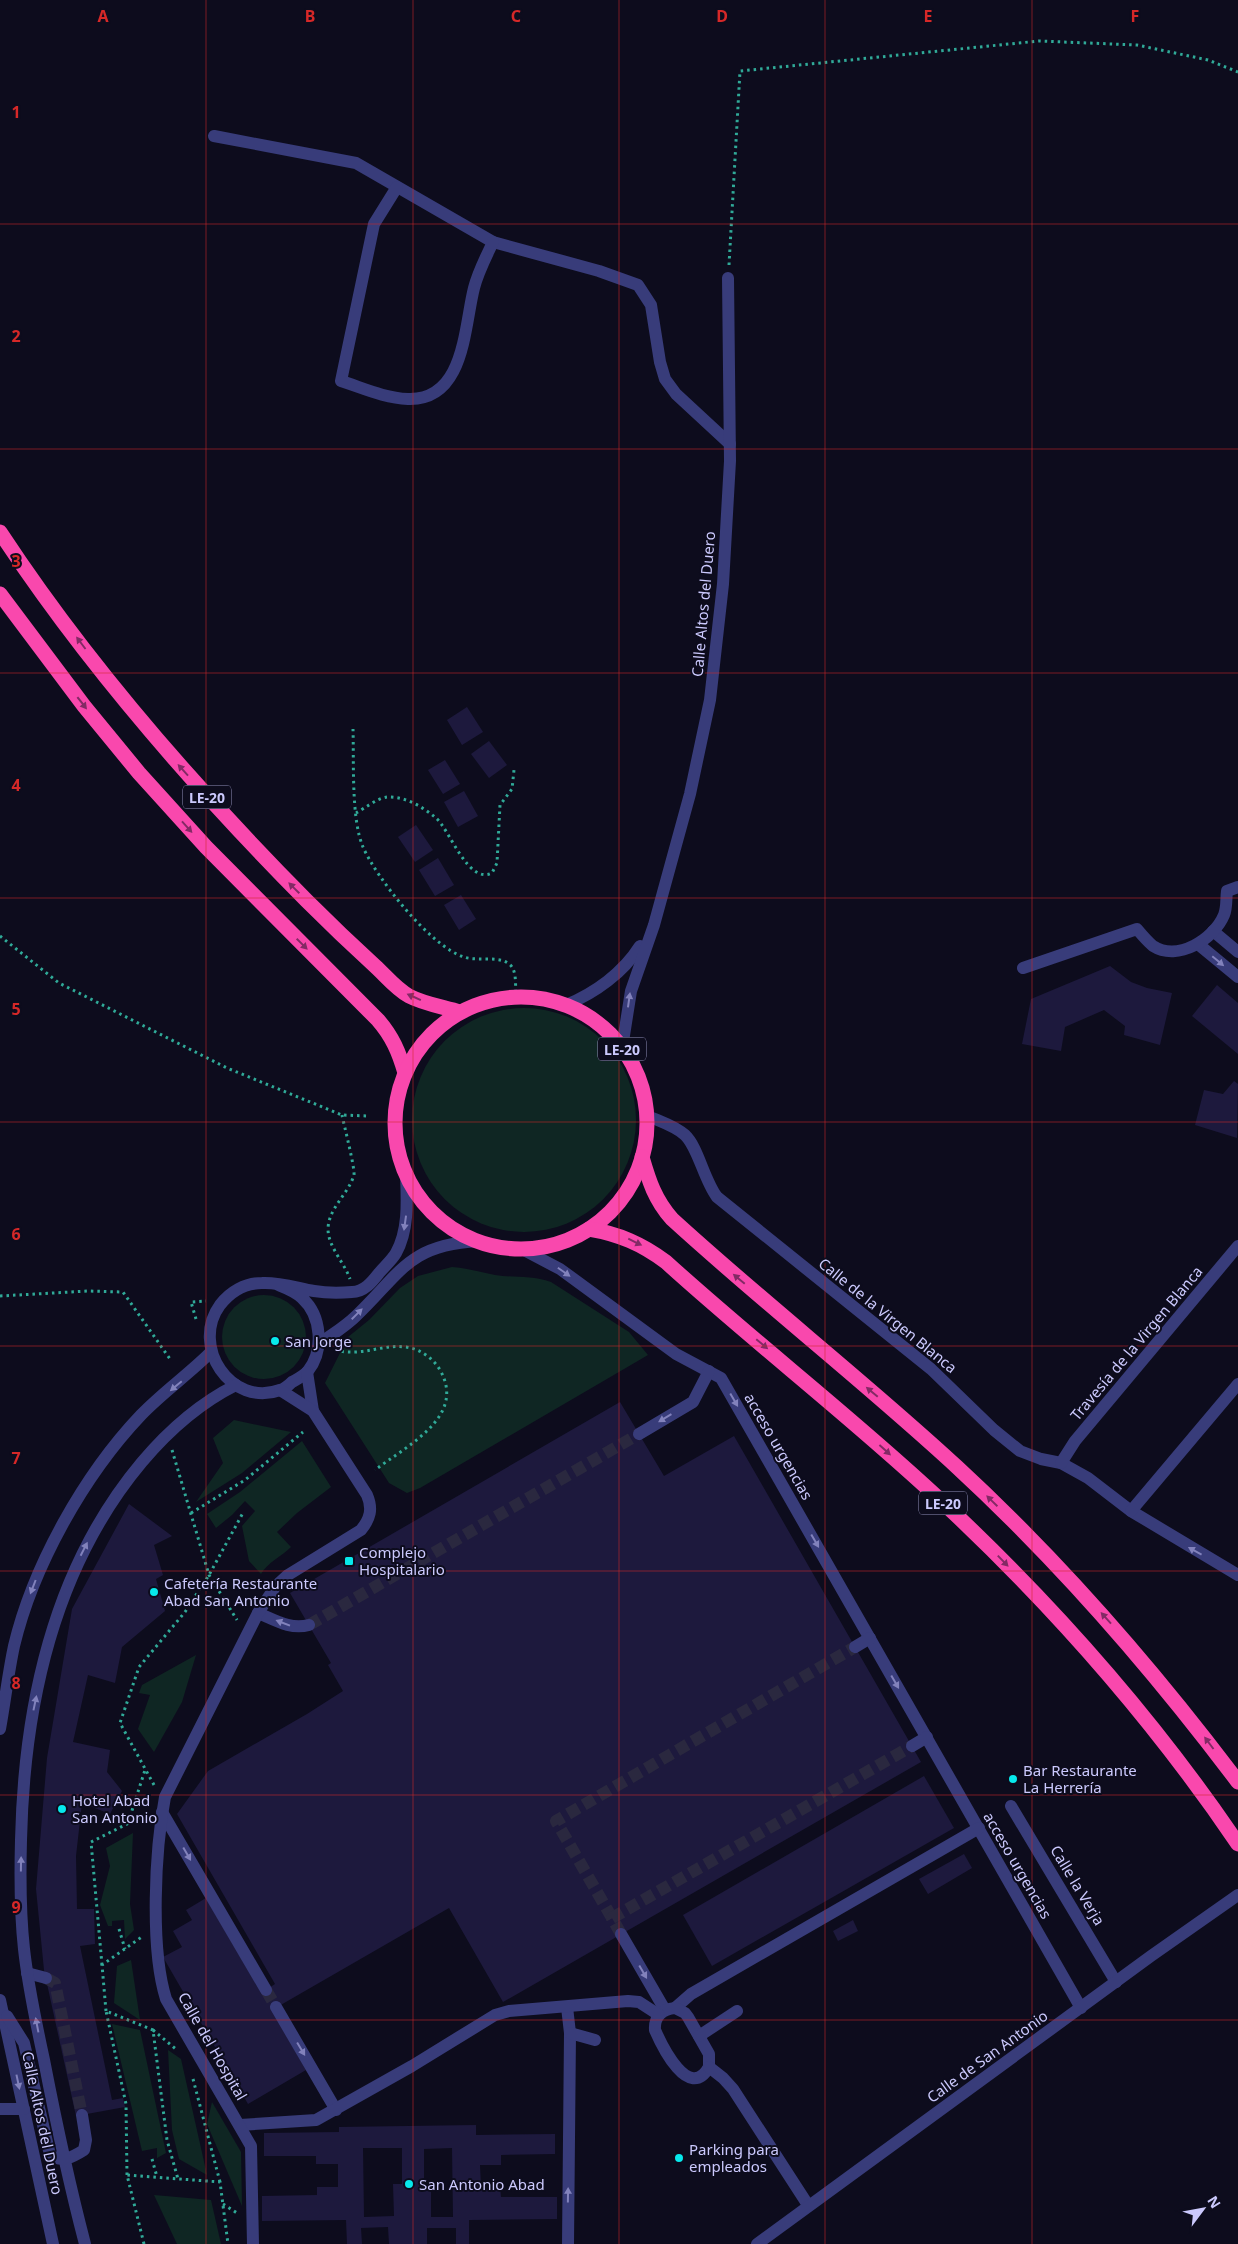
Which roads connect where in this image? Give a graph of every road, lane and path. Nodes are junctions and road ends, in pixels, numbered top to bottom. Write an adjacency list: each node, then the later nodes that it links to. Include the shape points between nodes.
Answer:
1 (1238, 72): 5 (path, via 1208,60 1138,45 1039,40 740,71)
2 (214, 136): 3 (street, via 356,163)
3 (397, 187): 4 (street); 4 (street, via 374,224 341,381 384,396 410,399 428,396 444,385 457,366 474,287)
4 (493, 242): 6 (street, via 638,285 651,305 665,378 676,394)
5 (728, 278): 6 (street, Calle Altos del Duero)
6 (730, 444): 13 (street, Calle Altos del Duero, via 723,584 710,700 690,794)
7 (0, 532): 22 (highway, LE-20, one-way to 7, via 410,996 398,987 239,832 123,699)
8 (0, 594): 24 (highway, LE-20, one-way to 24, via 84,706 146,781 206,847 391,1035)
9 (353, 729): 11 (path)
10 (514, 770): 11 (path, via 512,789 500,805 497,863 487,876 478,874 460,855 437,818 408,800 386,797)
11 (356, 813): 20 (path, via 362,845 377,872 428,935 465,958 502,961 511,966 515,975)
12 (1238, 887): 14 (street, via 1227,891 1224,914)
13 (654, 926): 21 (street, Calle Altos del Duero, via 632,959 618,972 586,997); 23 (street, Calle Altos del Duero, one-way to 13, via 630,991)
14 (1213, 931): 16 (street); 17 (street)
15 (0, 936): 25 (path, via 59,983 226,1068)
16 (1198, 944): 18 (street, via 1182,950 1155,947 1137,929); 19 (street, one-way to 19)
17 (1238, 952)
18 (1023, 968)
19 (1238, 977)
20 (516, 997): 21 (highway, LE-20 / LE-20); 22 (highway, LE-20 / LE-20, via 492,1000)
21 (566, 1005): 23 (highway, LE-20 / LE-20, via 606,1030)
22 (460, 1012): 24 (highway, LE-20 / LE-20, via 427,1038)
23 (622, 1048): 27 (highway, LE-20 / LE-20, via 634,1069)
24 (405, 1073): 29 (highway, LE-20 / LE-20, via 396,1103 396,1140)
25 (342, 1115): 26 (path); 34 (path, via 354,1173 329,1219 328,1231)
26 (367, 1116)
27 (646, 1116): 28 (highway, LE-20 / LE-20); 50 (street, Calle de la Virgen Blanca, via 685,1135 716,1197 931,1369 1020,1452)
28 (642, 1157): 30 (highway, LE-20 / LE-20, via 622,1198); 66 (highway, LE-20, one-way to 28, via 1129,1644 1015,1523 894,1411 672,1220 652,1190)
29 (406, 1175): 31 (highway, LE-20 / LE-20, via 436,1215); 35 (street, one-way to 35, via 407,1201 402,1236 396,1254 370,1284 354,1292 315,1291)
30 (589, 1229): 33 (highway, LE-20 / LE-20, via 557,1244); 73 (highway, LE-20, one-way to 73, via 626,1238 666,1262 874,1440 971,1529 1046,1605 1114,1681)
31 (478, 1241): 33 (highway, LE-20 / LE-20); 37 (street, one-way to 31, via 355,1317 409,1261 454,1243)
32 (1238, 1246): 50 (street, Travesía de la Virgen Blanca, via 1075,1441)
33 (522, 1249): 42 (street, acceso urgencias, one-way to 42, via 560,1269 676,1354)
34 (351, 1282)
35 (276, 1284): 37 (street, via 298,1295 313,1312); 39 (street, via 248,1285 224,1299 211,1324)
36 (0, 1296): 40 (path, via 123,1292)
37 (319, 1344): 41 (street)
38 (334, 1350): 51 (path, via 356,1354 383,1348 409,1348 431,1358 445,1381 445,1408 438,1421)
39 (211, 1352): 44 (street, via 219,1368); 62 (street, one-way to 62, via 142,1414 107,1454 78,1496 38,1575 25,1611 14,1646)
40 (170, 1360)
41 (307, 1372): 45 (street); 46 (street, Calle del Hospital)
42 (709, 1372): 48 (street, one-way to 48, via 693,1402); 60 (street, acceso urgencias, one-way to 60, via 721,1378)
43 (1238, 1384): 53 (street)
44 (236, 1385): 45 (street, via 263,1393); 80 (street, Calle Altos del Duero, one-way to 44, via 21,1914 22,1795 31,1718 60,1603 85,1547 127,1479 178,1423 210,1399)
45 (280, 1390): 46 (street, Calle del Hospital)
46 (313, 1411): 57 (street, Calle del Hospital, via 368,1495 370,1514 361,1530 288,1574)
47 (303, 1432): 54 (path, via 245,1480)
48 (639, 1434)
49 (170, 1446): 54 (path)
50 (1061, 1463): 53 (street, Calle de la Virgen Blanca, via 1088,1478)
51 (375, 1470)
52 (244, 1511): 56 (path)
53 (1131, 1512): 55 (street, Calle de la Virgen Blanca, one-way to 53)
54 (190, 1514): 56 (path)
55 (1238, 1574)
56 (209, 1575): 58 (path); 65 (path, via 185,1612 139,1667 120,1723)
57 (258, 1613): 59 (street, one-way to 57, via 299,1628 288,1626); 69 (street, Calle del Hospital, via 164,1797)
58 (240, 1625)
59 (309, 1625)
60 (870, 1638): 61 (street); 63 (street, acceso urgencias, one-way to 63)
61 (856, 1647)
62 (0, 1729)
63 (927, 1737): 64 (street); 72 (street, acceso urgencias)
64 (912, 1746)
65 (145, 1769): 67 (path); 71 (path)
66 (1238, 1782)
67 (157, 1790)
68 (1011, 1806): 82 (street, Calle la Verja)
69 (162, 1812): 83 (street, one-way to 83); 102 (street, Calle del Hospital, via 156,1894 162,1986 166,1999)
70 (147, 1814): 71 (path)
71 (128, 1823): 79 (path, via 91,1842)
72 (979, 1828): 87 (street, acceso urgencias); 88 (street)
73 (1238, 1844)
74 (1236, 1896): 82 (street, Calle de San Antonio)
75 (118, 1929): 78 (path)
76 (146, 1934): 78 (path)
77 (621, 1934): 88 (street, one-way to 88)
78 (125, 1949): 79 (path)
79 (102, 1965): 90 (path)
80 (27, 1973): 81 (street); 103 (street, Calle Altos del Duero, one-way to 80)
81 (46, 1978)
82 (1116, 1982): 87 (street, Calle de San Antonio)
83 (266, 1990)
84 (1, 2004): 99 (street, Calle Altos del Duero, one-way to 99); 103 (street, Calle Altos del Duero, via 24,2043 50,2155)
85 (276, 2007): 100 (street, one-way to 100)
86 (567, 2007): 88 (street, via 639,2002); 92 (street); 100 (street, via 508,2011 495,2015)
87 (1081, 2008): 110 (street, Calle de San Antonio)
88 (666, 2011): 93 (street, via 685,2013); 96 (street, via 655,2024 655,2030 678,2071 686,2077 696,2078)
89 (737, 2011): 93 (street)
90 (106, 2012): 91 (path); 105 (path, via 126,2104)
91 (152, 2030): 95 (path); 107 (path, via 167,2140)
92 (570, 2033): 94 (street); 117 (street, one-way to 92)
93 (699, 2036): 96 (street, via 709,2054)
94 (594, 2040)
95 (180, 2052)
96 (709, 2067): 110 (street, via 733,2089)
97 (191, 2073): 108 (path)
98 (0, 2109): 99 (street)
99 (24, 2109): 112 (street, Calle Altos del Duero)
100 (336, 2110): 102 (street, via 316,2120)
101 (82, 2115): 103 (street, Calle Altos del Duero, via 86,2140 84,2150)
102 (240, 2125): 116 (street, Calle del Hospital, via 251,2146)
103 (64, 2159): 113 (street, Calle Altos del Duero)
104 (152, 2159): 106 (path)
105 (127, 2175): 106 (path); 114 (path)
106 (157, 2177): 107 (path)
107 (178, 2179): 108 (path)
108 (220, 2182): 109 (path)
109 (222, 2204): 111 (path); 115 (path)
110 (808, 2205): 118 (street, Calle de San Antonio)
111 (244, 2217)
112 (52, 2244)
113 (85, 2244)
114 (144, 2244)
115 (228, 2244)
116 (253, 2244)
117 (568, 2244)
118 (757, 2244)

